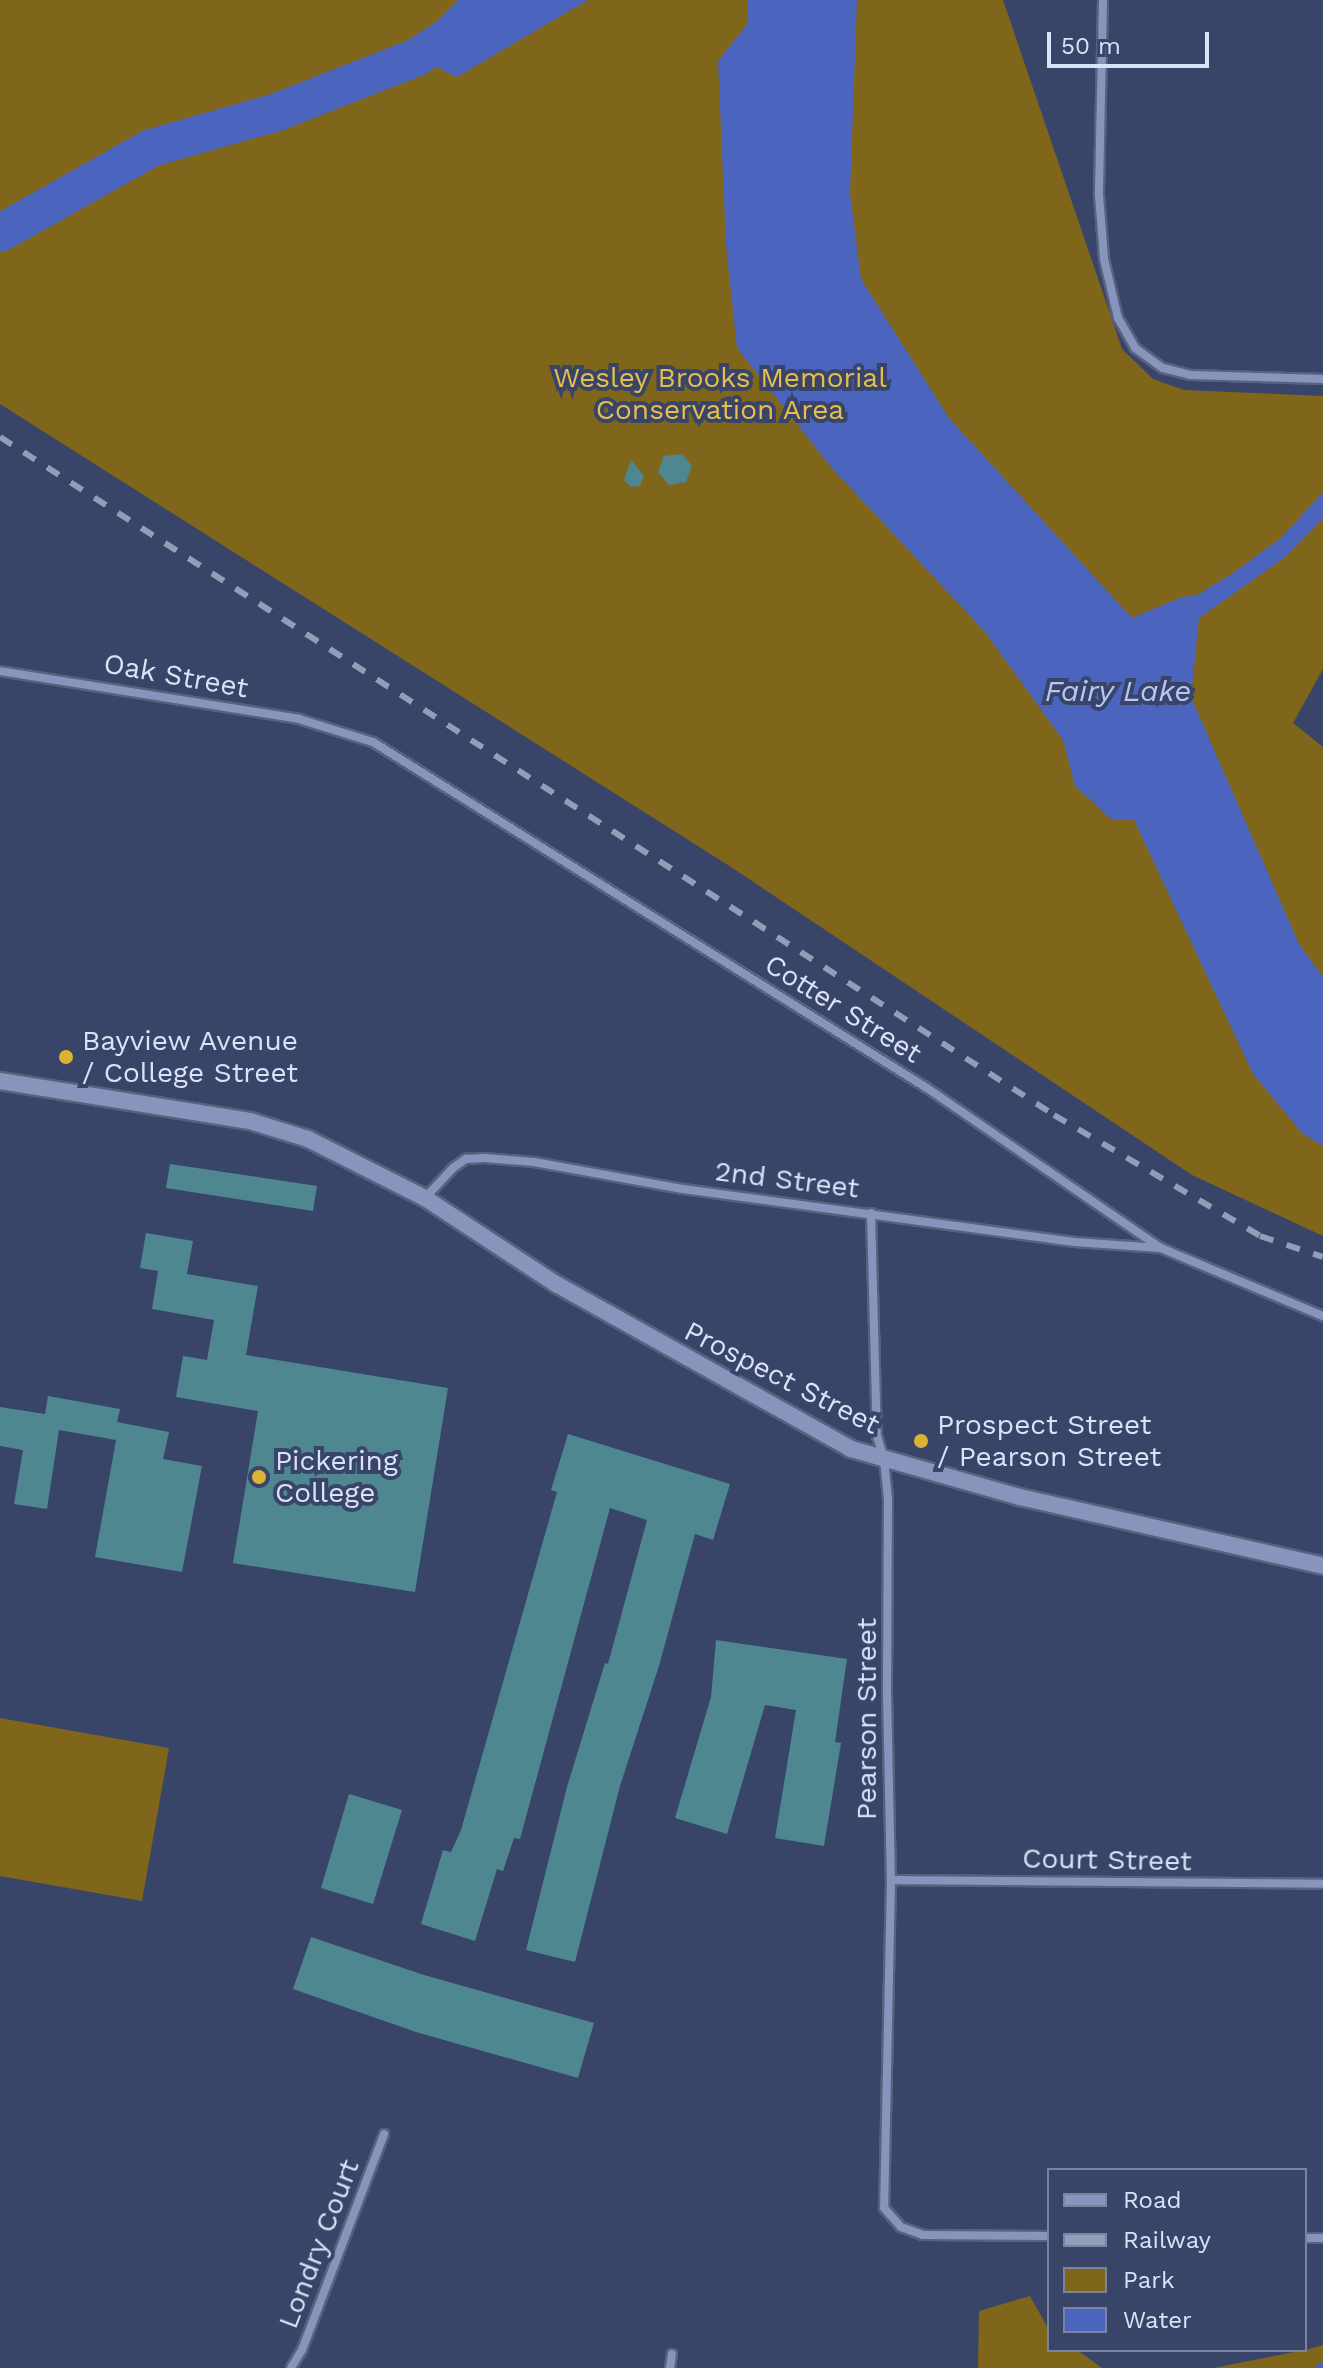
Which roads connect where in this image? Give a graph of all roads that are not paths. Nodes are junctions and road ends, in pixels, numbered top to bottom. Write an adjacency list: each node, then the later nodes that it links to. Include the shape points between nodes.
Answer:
1 (1103, 0): 2 (street, via 1104,259 1118,318 1135,348 1163,368 1191,375)
2 (1323, 379)
3 (0, 671): 4 (street, Oak Street)
4 (343, 731): 8 (street, Cotter Street, via 373,742 927,1088)
5 (0, 1081): 6 (main road, Prospect Street, via 250,1121 308,1139)
6 (425, 1198): 7 (street, 2nd Street, via 466,1159 484,1158); 10 (main road, Prospect Street, via 680,1357 851,1449)
7 (871, 1213): 8 (street, 2nd Street, via 1074,1242); 10 (street, Pearson Street, via 877,1436)
8 (1161, 1248): 9 (street, Cotter Street)
9 (1323, 1316)
10 (884, 1459): 11 (main road, Prospect Street, via 1020,1497); 12 (street, Pearson Street)
11 (1323, 1566)
12 (891, 1880): 13 (street, Court Street); 15 (street, Pearson Street, via 884,2208 901,2227 923,2235)
13 (1323, 1884)
14 (384, 2134): 17 (street, Londry Court)
15 (1047, 2236)
16 (672, 2354): 18 (street)
17 (291, 2368)
18 (670, 2368)

